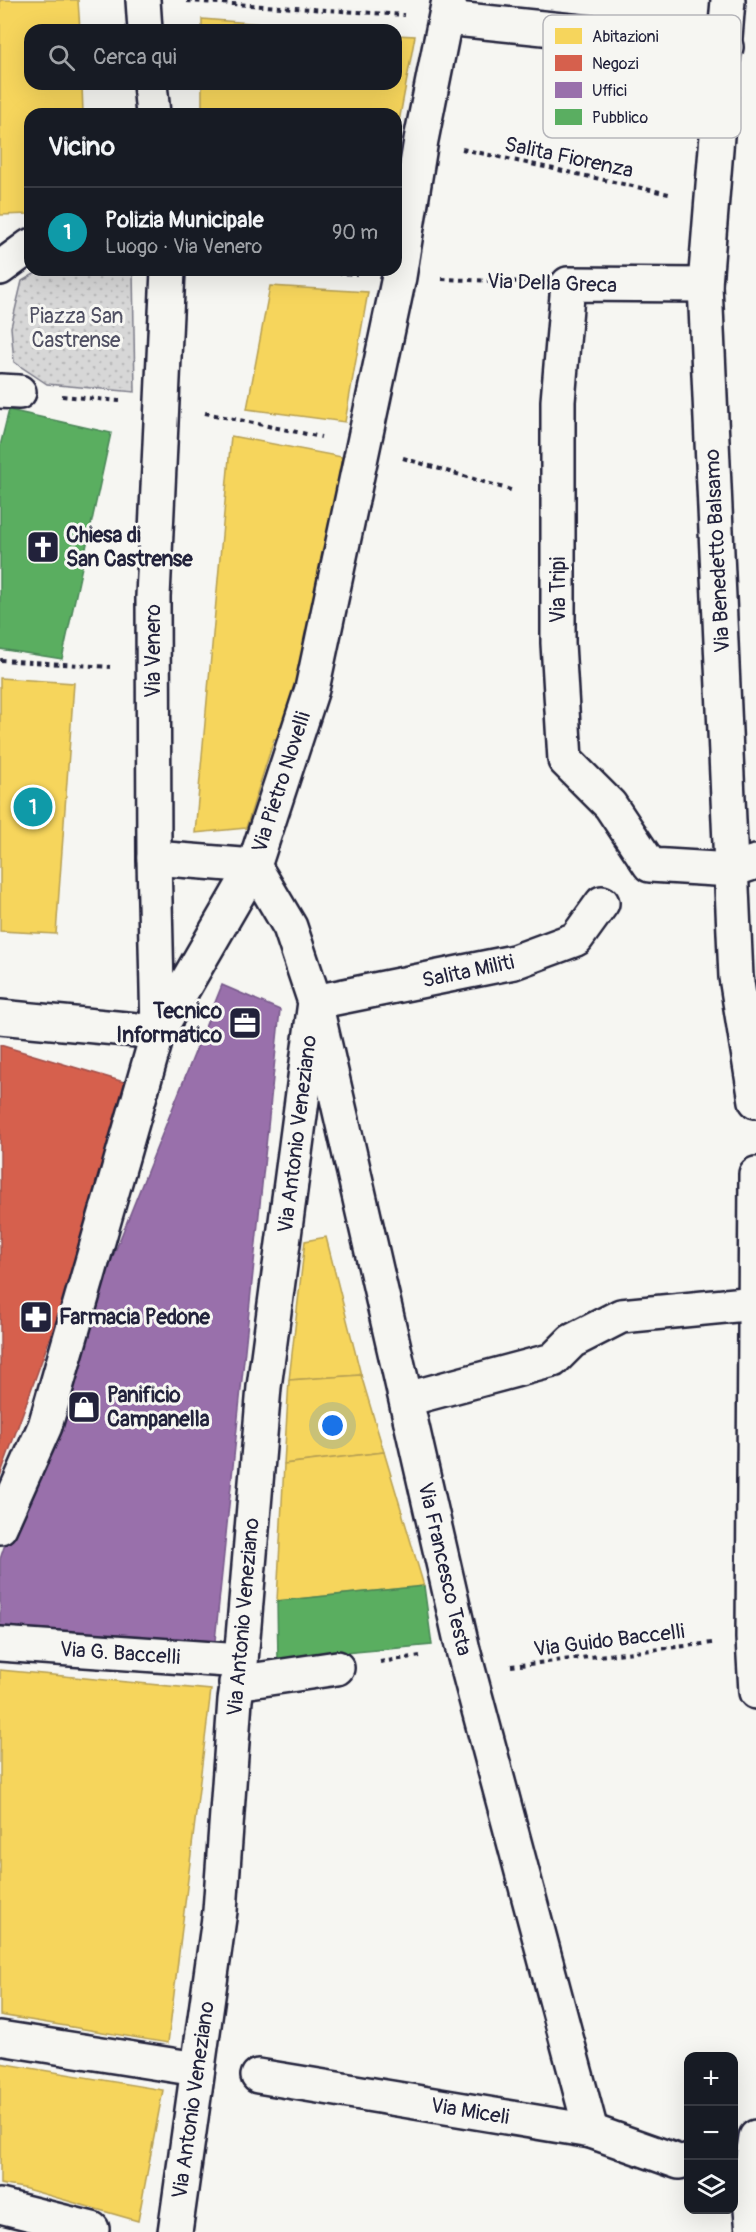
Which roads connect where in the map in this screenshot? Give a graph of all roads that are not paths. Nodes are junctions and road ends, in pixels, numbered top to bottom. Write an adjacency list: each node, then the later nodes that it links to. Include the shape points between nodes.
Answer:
1 (143, 0): 6 (street)
2 (728, 0): 4 (street, Via Benedetto Balsamo)
3 (448, 9): 5 (street); 11 (street, Via Pietro Novelli)
4 (727, 15)
5 (543, 22)
6 (145, 24)
7 (151, 90): 8 (street)
8 (152, 108)
9 (717, 138): 16 (street, Via Benedetto Balsamo)
10 (24, 250): 12 (street)
11 (402, 258)
12 (0, 268)
13 (168, 276): 17 (street, Via Venero, via 153,597)
14 (399, 276): 18 (street, Via Pietro Novelli, via 312,689)
15 (568, 285): 16 (street, Via Della Greca); 19 (street, Via Tripi, via 558,401 558,643 565,760 610,805 650,865)
16 (705, 285): 19 (street, Via Benedetto Balsamo)
17 (154, 858): 18 (street); 23 (street, Via Venero)
18 (254, 866): 21 (street, Via Francesco Testa, via 290,927); 23 (street, Via Pietro Novelli)
19 (744, 866): 24 (street, Via Benedetto Balsamo, via 736,977)
20 (602, 903): 21 (street, Salita Militi, via 576,939 514,962)
21 (315, 1002): 27 (street, Via Francesco Testa); 31 (street, Via Antonio Veneziano, via 264,1386)
22 (0, 1017): 23 (street)
23 (158, 1032): 28 (street, Via Pietro Novelli, via 45,1426)
24 (756, 1101)
25 (756, 1174): 26 (street)
26 (756, 1303): 27 (street, via 621,1316 572,1341 553,1360); 32 (street)
27 (407, 1399): 36 (street, Via Francesco Testa, via 465,1661)
28 (0, 1527)
29 (0, 1644): 31 (street, Via G. Baccelli)
30 (337, 1668): 31 (street, Via G. Baccelli)
31 (238, 1672): 34 (street, Via Antonio Veneziano, via 220,1911)
32 (756, 1692)
33 (0, 2038): 34 (street)
34 (197, 2069): 41 (street, Via Antonio Veneziano)
35 (258, 2076): 36 (street, Via Miceli)
36 (591, 2131): 38 (street, Via Miceli)
37 (756, 2137): 42 (street, via 749,2185)
38 (679, 2162)
39 (0, 2206): 40 (street)
40 (92, 2229)
41 (175, 2232)
42 (753, 2232)

